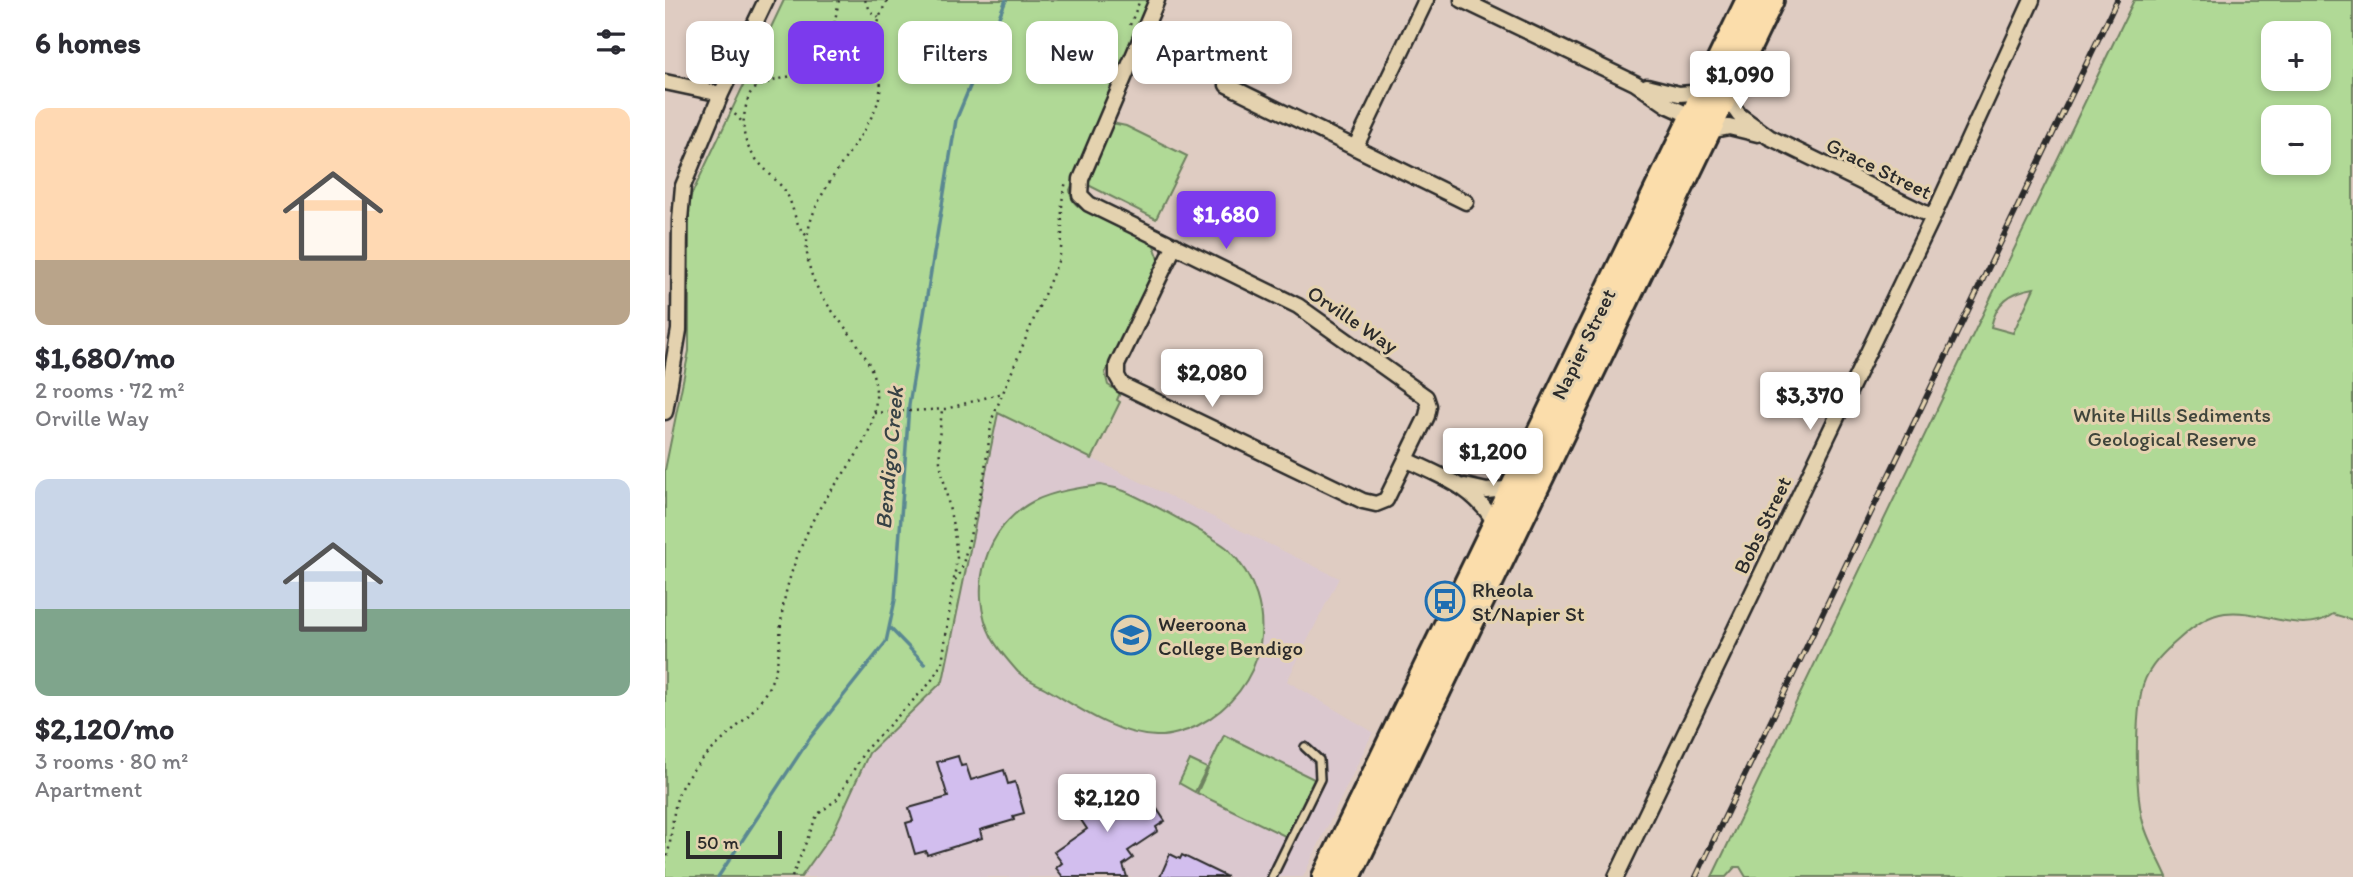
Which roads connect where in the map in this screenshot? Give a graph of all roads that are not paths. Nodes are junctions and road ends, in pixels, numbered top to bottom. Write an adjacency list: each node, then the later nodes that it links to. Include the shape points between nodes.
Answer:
1 (766, 0): 12 (street)
2 (1157, 0): 18 (street, Orville Way, via 1079,190 1089,204)
3 (1426, 0): 15 (street)
4 (1462, 0): 7 (street)
5 (2032, 0): 17 (street, Bobs Street)
6 (1761, 2): 11 (highway, Napier Street); 11 (highway, Napier Street, via 1729,41); 13 (highway)
7 (1482, 4): 9 (street)
8 (665, 82): 12 (street)
9 (1635, 83): 11 (street, via 1679,94); 13 (street)
10 (1227, 85): 15 (street)
11 (1715, 94): 13 (highway, Napier Street); 14 (street, Grace Street)
12 (720, 99): 19 (street, via 681,197 679,330)
13 (1700, 124): 14 (street, Grace Street); 22 (highway, Napier Street); 23 (highway, Napier Street)
14 (1769, 137): 17 (street, Grace Street)
15 (1355, 148): 16 (street)
16 (1466, 202)
17 (1933, 217): 30 (street, Bobs Street)
18 (1175, 245): 20 (street, Orville Way, via 1298,306 1421,392 1429,410); 20 (street, Orville Way, via 1118,365 1122,385 1370,503 1386,500)
19 (665, 412)
20 (1408, 460): 21 (street)
21 (1457, 484): 22 (street, via 1487,491); 24 (street, via 1477,497)
22 (1513, 488): 24 (highway, Napier Street)
23 (1521, 519): 25 (highway, via 1508,520 1492,554); 27 (highway, Napier Street)
24 (1496, 525): 25 (highway, Napier Street)
25 (1459, 601): 29 (highway, Napier Street)
26 (1305, 747): 28 (lane, via 1319,760 1320,779)
27 (1348, 873)
28 (1272, 877)
29 (1325, 877)
30 (1616, 877)

